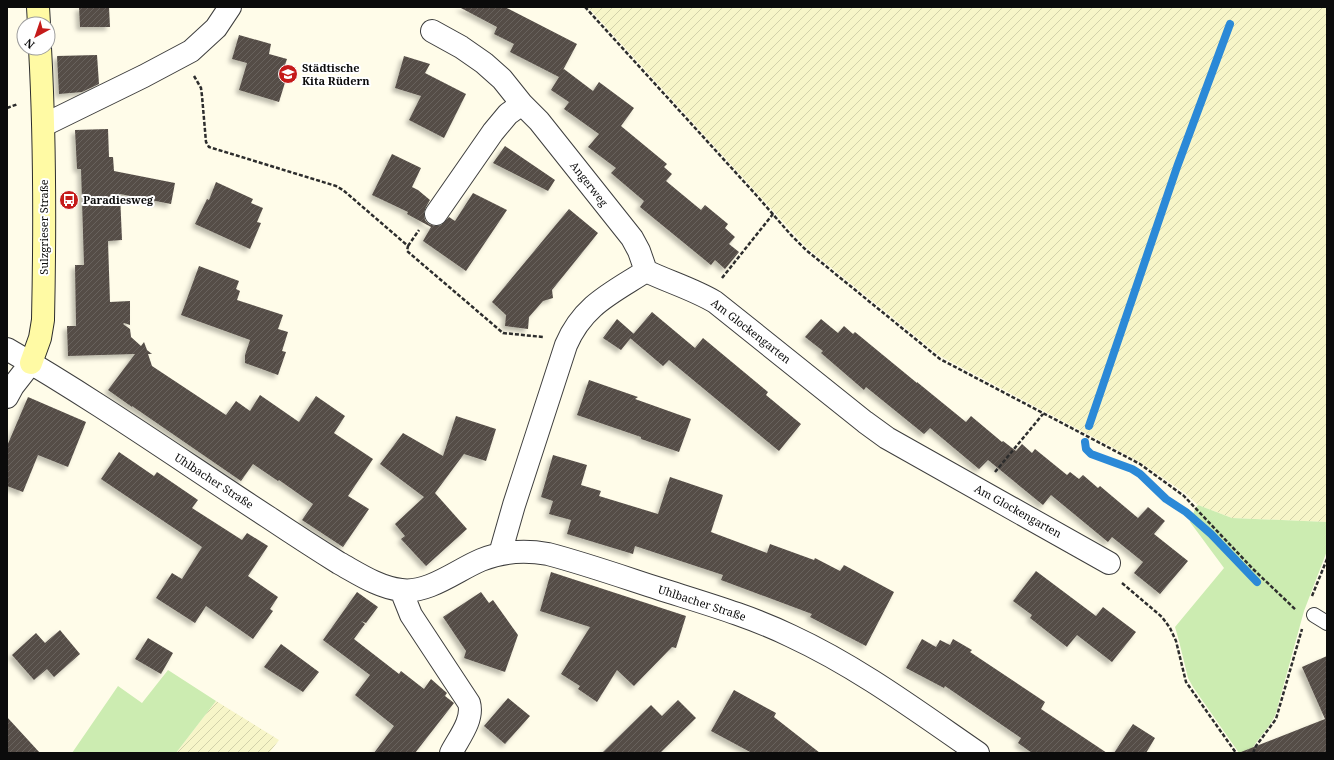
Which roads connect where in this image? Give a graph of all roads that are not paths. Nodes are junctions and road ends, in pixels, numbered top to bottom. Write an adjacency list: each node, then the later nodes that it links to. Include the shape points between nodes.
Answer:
1 (230, 7): 5 (street, via 216,28 191,51)
2 (432, 31): 4 (street, Angerweg, via 484,63 502,79)
3 (40, 56): 5 (street, Sulzgrieser Straße)
4 (522, 104): 6 (street, via 508,114 492,132); 7 (street, Angerweg, via 539,121 632,238)
5 (44, 125): 9 (street, Sulzgrieser Straße, via 43,325)
6 (436, 214)
7 (646, 271): 11 (street, via 593,306 581,318 568,338); 12 (street, Am Glockengarten, via 707,297 732,314 899,446)
8 (7, 349): 9 (street, Uhlbacher Straße)
9 (31, 363): 10 (street, Sulzgrieser Straße); 13 (street, Uhlbacher Straße, via 328,556 369,580)
10 (7, 397)
11 (500, 554): 13 (street, Uhlbacher Straße, via 480,560 421,589); 17 (street, Uhlbacher Straße, via 527,551 548,554 774,628 855,669)
12 (1109, 563)
13 (401, 590): 16 (street, via 412,616 469,704 468,718)
14 (1309, 616): 15 (lane)
15 (1327, 623)
16 (451, 753)
17 (978, 753)

